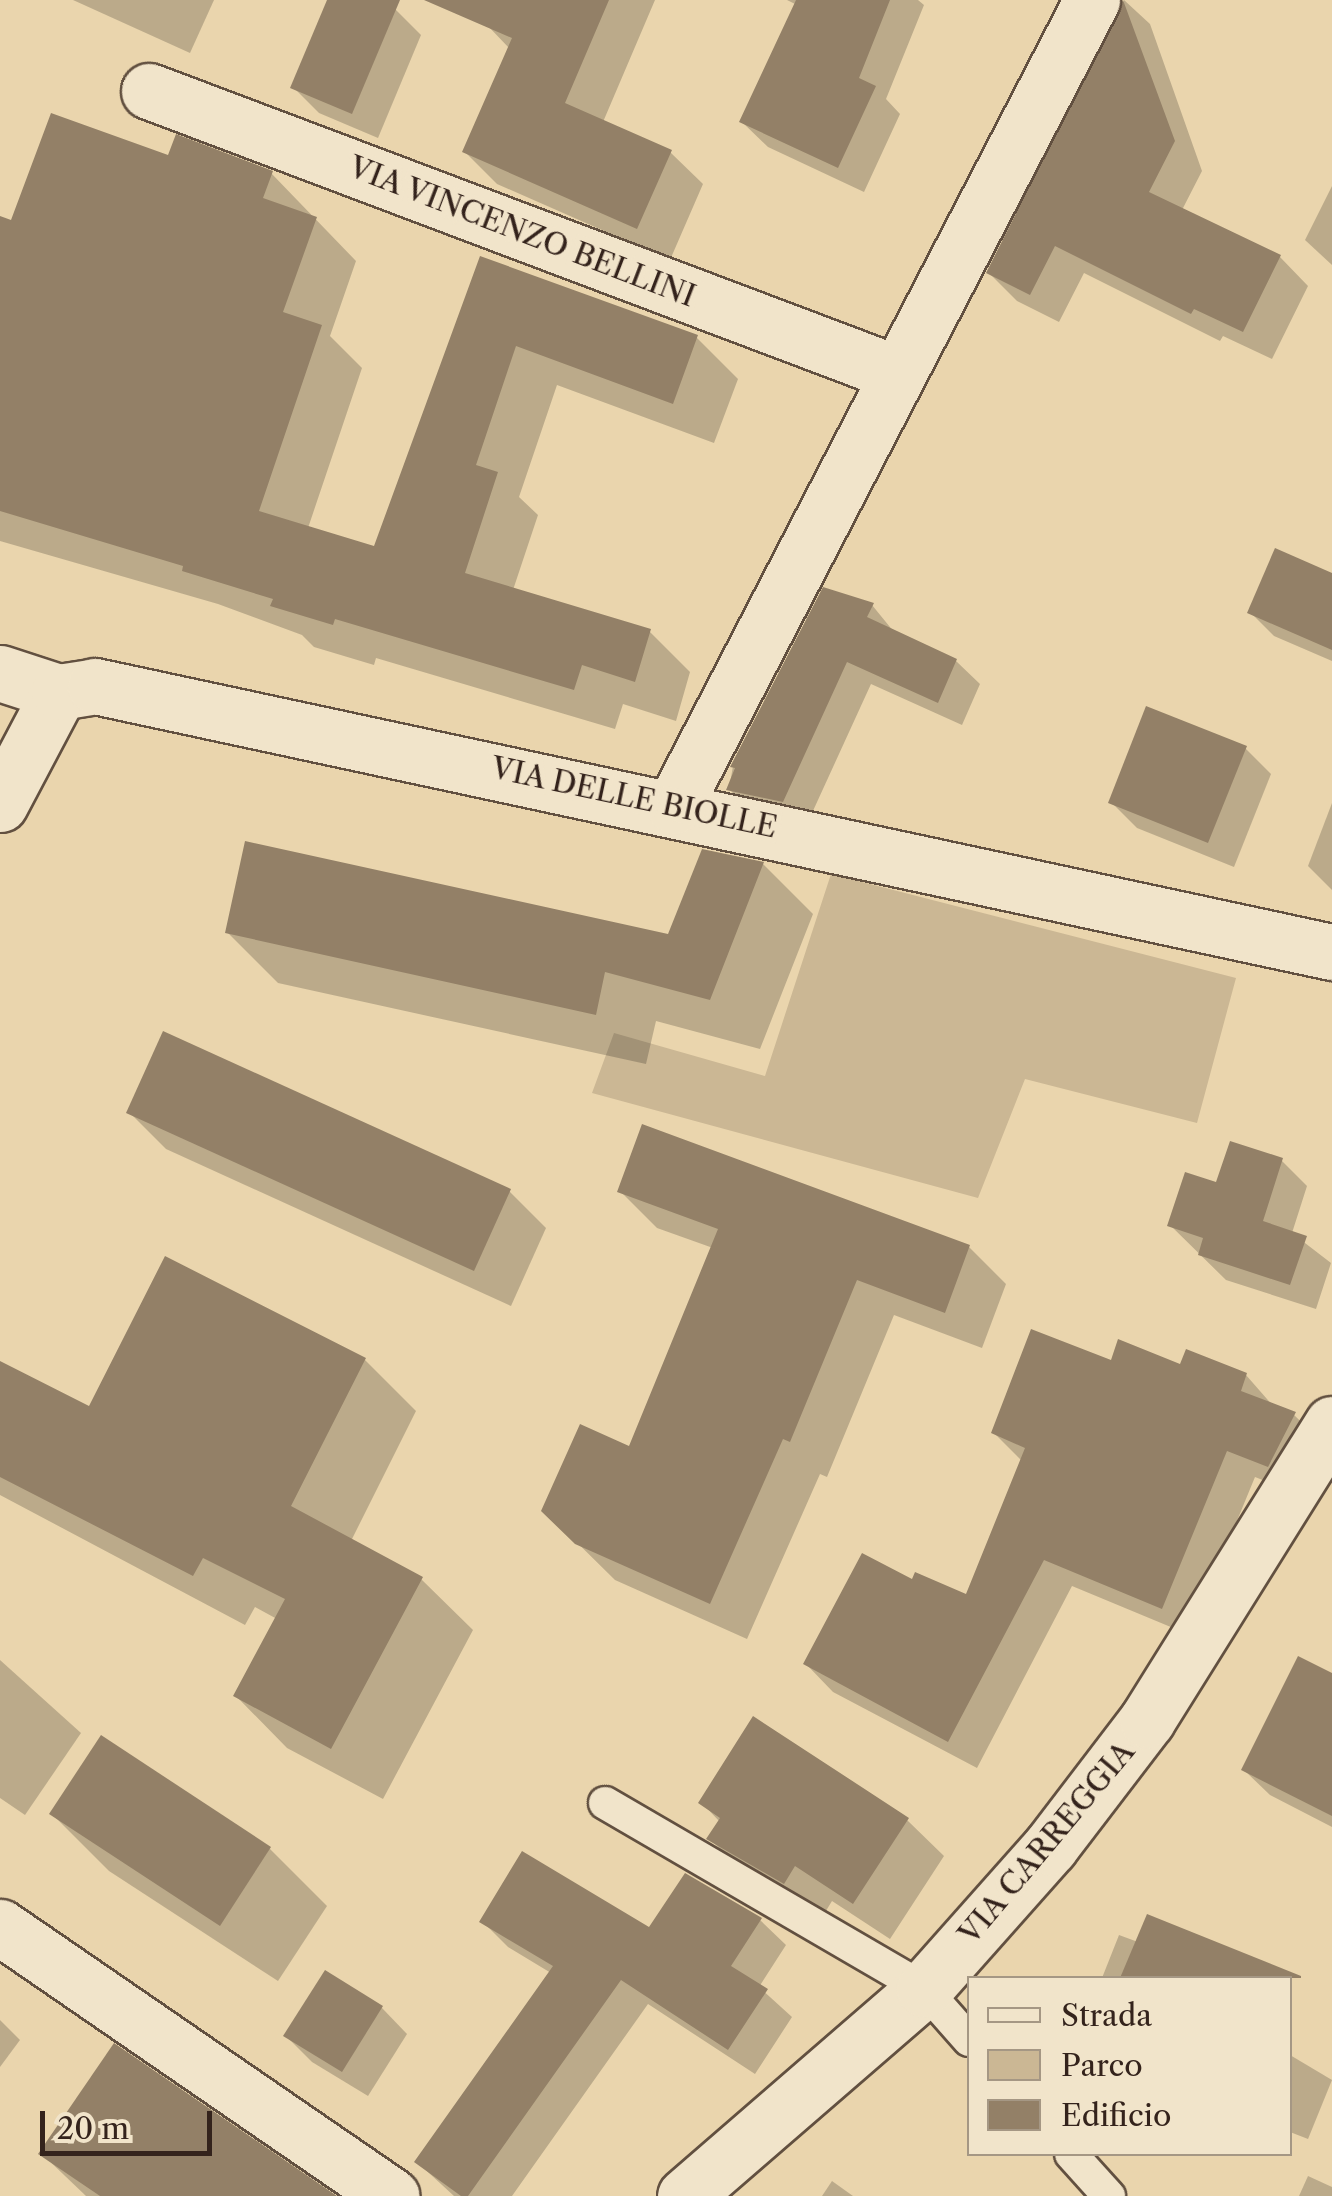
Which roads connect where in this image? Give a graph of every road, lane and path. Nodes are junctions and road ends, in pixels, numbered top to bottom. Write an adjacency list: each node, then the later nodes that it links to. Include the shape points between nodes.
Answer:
1 (1092, 0): 3 (street)
2 (149, 90): 3 (street, VIA VINCENZO BELLINI)
3 (896, 373): 7 (street)
4 (0, 673): 5 (street)
5 (59, 692): 6 (street); 7 (street, VIA DELLE BIOLLE, via 95,686)
6 (0, 804)
7 (674, 806): 8 (street, VIA DELLE BIOLLE)
8 (1332, 952)
9 (1332, 1424): 12 (street, VIA CARREGGIA, via 1147,1720 1050,1847)
10 (604, 1804): 12 (lane)
11 (0, 1928): 15 (street)
12 (924, 1989): 13 (lane); 16 (street, VIA CARREGGIA)
13 (967, 2037)
14 (1073, 2156): 17 (lane)
15 (392, 2196)
16 (685, 2196)
17 (1109, 2196)

